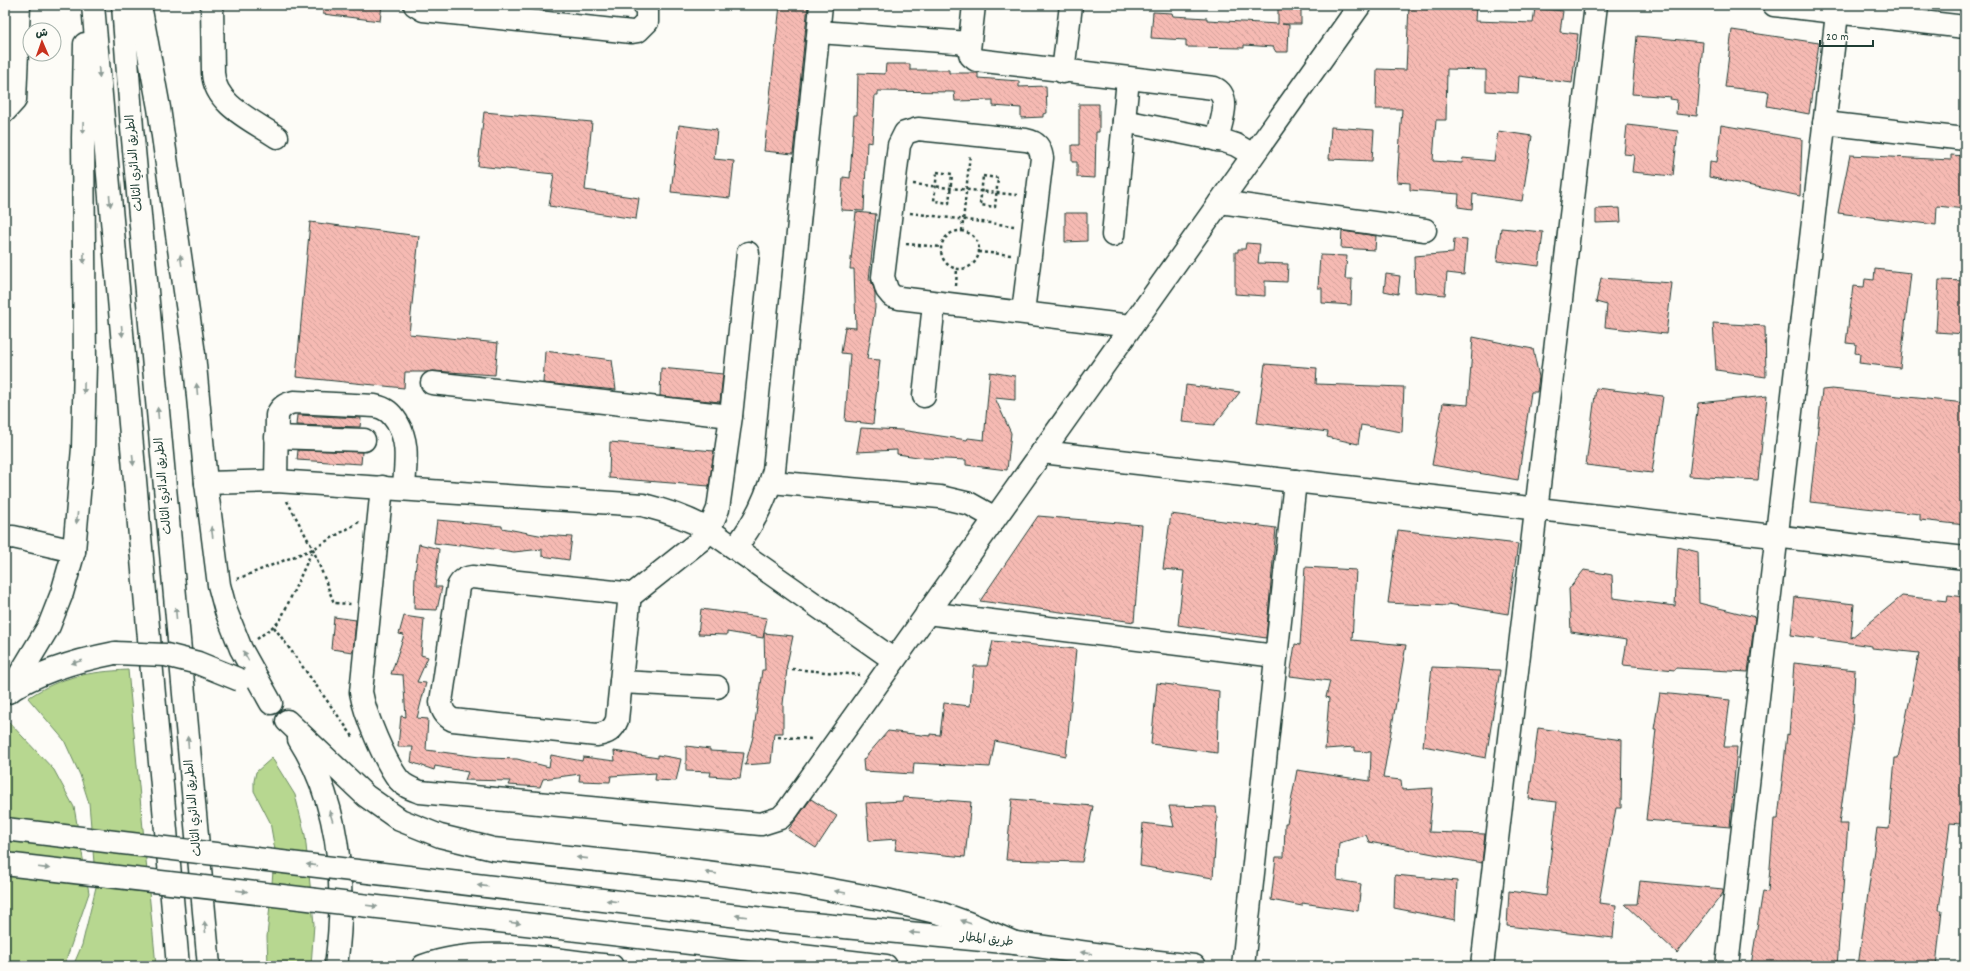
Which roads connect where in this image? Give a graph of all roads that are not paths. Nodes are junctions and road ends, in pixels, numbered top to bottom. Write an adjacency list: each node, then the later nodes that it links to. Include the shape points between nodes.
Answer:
1 (87, 5): 53 (main road, one-way to 53, via 83,138 83,448)
2 (93, 5): 68 (main road, one-way to 68)
3 (123, 5): 69 (main road, الطريق الدائري الثالث, one-way to 3, via 133,144)
4 (140, 5): 44 (main road, one-way to 4, via 194,354 159,108)
5 (212, 5): 24 (main road, via 212,73 217,91 228,104)
6 (415, 5): 7 (main road, via 423,10 632,32 638,31 647,22 647,9)
7 (644, 5)
8 (822, 5): 17 (main road)
9 (974, 5): 18 (main road)
10 (1071, 5): 19 (main road)
11 (1360, 5): 27 (main road)
12 (1596, 5): 47 (main road)
13 (1774, 5): 14 (main road)
14 (1838, 9): 16 (main road); 23 (main road)
15 (14, 15): 21 (main road, via 15,100)
16 (1965, 27)
17 (819, 32): 18 (main road); 43 (main road)
18 (970, 43): 19 (main road, via 969,50 976,60)
19 (1063, 72): 20 (main road)
20 (1128, 79): 22 (main road); 26 (main road, via 1218,90 1225,102)
21 (5, 111)
22 (1124, 121): 26 (main road); 30 (main road)
23 (1824, 123): 25 (main road); 50 (main road)
24 (277, 137)
25 (1965, 139)
26 (1217, 140): 27 (main road, via 1236,145)
27 (1253, 155): 28 (main road)
28 (1220, 202): 29 (main road); 34 (main road)
29 (1425, 230)
30 (1113, 235)
31 (748, 253): 37 (main road)
32 (934, 304): 33 (main road); 33 (main road, via 892,296 883,277 899,145 904,133 918,129 1026,140 1038,145 1042,158); 36 (main road)
33 (1023, 312): 34 (main road)
34 (1131, 326): 40 (main road)
35 (432, 383): 37 (main road)
36 (924, 396)
37 (731, 416): 49 (main road, via 718,509)
38 (276, 437): 39 (main road); 41 (main road); 46 (main road, via 277,415 280,408 286,404 294,402 382,407 392,415 404,435)
39 (364, 440)
40 (1042, 452): 42 (main road); 48 (main road)
41 (276, 481): 44 (main road); 45 (main road)
42 (1295, 481): 47 (main road); 57 (main road)
43 (771, 482): 48 (main road, via 940,497 970,504); 52 (main road, via 761,509)
44 (206, 483): 62 (main road, one-way to 44, via 241,649 226,611)
45 (382, 487): 46 (main road); 58 (main road, via 361,678 363,706 397,776 408,788 420,792 761,824 780,818 787,811)
46 (404, 488): 49 (main road, via 643,505 677,514)
47 (1537, 509): 50 (main road); 76 (main road)
48 (996, 518): 56 (main road)
49 (709, 530): 52 (main road); 55 (main road, via 701,540)
50 (1776, 536): 54 (main road); 77 (main road)
51 (5, 538): 53 (main road, via 13,537)
52 (735, 548): 58 (main road)
53 (74, 551): 61 (main road, via 49,626)
54 (1965, 558)
55 (628, 598): 59 (main road); 59 (main road, via 624,593 618,592 472,577 460,581 442,710 453,720 598,735 607,733 617,720)
56 (927, 613): 57 (main road); 58 (main road)
57 (1276, 656): 75 (main road)
58 (888, 668)
59 (621, 682): 60 (main road)
60 (717, 687)
61 (7, 693): 62 (main road, one-way to 61, bridge, via 240,680 198,663 166,656 115,653 73,663 22,683)
62 (271, 703): 63 (main road)
63 (287, 721): 66 (main road, one-way to 63, via 940,913 886,900 799,884 493,849 440,836 400,820 366,796); 70 (main road, one-way to 63, via 341,930 341,878 335,829 321,784 307,752)
64 (5, 829): 66 (main road, طريق المطار, one-way to 64, bridge, via 780,921)
65 (5, 864): 73 (main road, one-way to 73, bridge)
66 (1015, 943): 74 (main road, طريق المطار, one-way to 66)
67 (498, 960): 71 (main road, via 450,958); 72 (main road)
68 (178, 966)
69 (209, 966)
70 (336, 966)
71 (423, 966)
72 (612, 966)
73 (886, 966)
74 (1194, 966)
75 (1243, 966)
76 (1482, 966)
77 (1727, 966)

